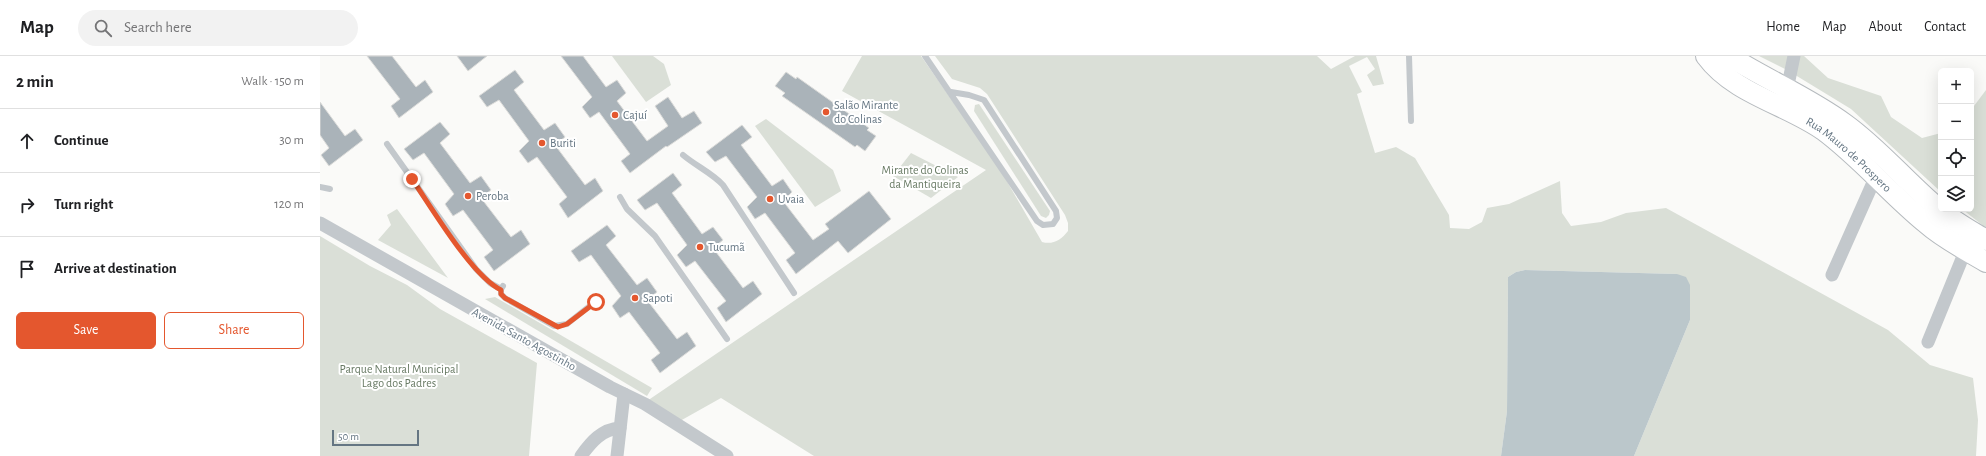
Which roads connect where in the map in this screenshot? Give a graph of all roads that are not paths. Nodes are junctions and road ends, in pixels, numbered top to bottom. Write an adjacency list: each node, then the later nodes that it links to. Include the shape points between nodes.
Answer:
1 (925, 56): 7 (lane)
2 (1409, 56): 8 (lane)
3 (1706, 56): 11 (main road, Rua Mauro de Prospero, via 1715,68 1737,83 1821,129)
4 (1729, 56): 6 (main road, Rua Mauro de Prospero)
5 (1794, 56): 6 (street)
6 (1787, 90): 16 (main road, Rua Mauro de Prospero, via 1846,124 1933,205)
7 (951, 92): 7 (lane, via 1037,221 1046,226 1053,224 1057,218 1056,211 984,100)
8 (1411, 121)
9 (387, 144): 21 (lane, via 476,269 490,283 502,288 501,294 505,298 558,327 567,324)
10 (683, 155): 20 (lane, via 723,184)
11 (1876, 176): 17 (main road, Rua Mauro de Prospero, via 1927,224); 19 (street)
12 (320, 187): 13 (lane)
13 (330, 189)
14 (620, 198): 22 (lane, via 627,209 655,236)
15 (320, 223): 24 (street, Avenida Santo Agostinho)
16 (1986, 240)
17 (1966, 249): 18 (main road, Rua Mauro de Prospero); 23 (street)
18 (1986, 262)
19 (1832, 275)
20 (794, 293)
21 (596, 302)
22 (727, 339)
23 (1928, 342)
24 (624, 394): 25 (street); 26 (street, Avenida Santo Agostinho, via 645,404)
25 (620, 428): 27 (street, via 611,429 591,442); 28 (street)
26 (704, 442): 29 (street); 30 (street, Avenida Santo Agostinho)
27 (581, 456)
28 (617, 456)
29 (705, 456)
30 (727, 456)

